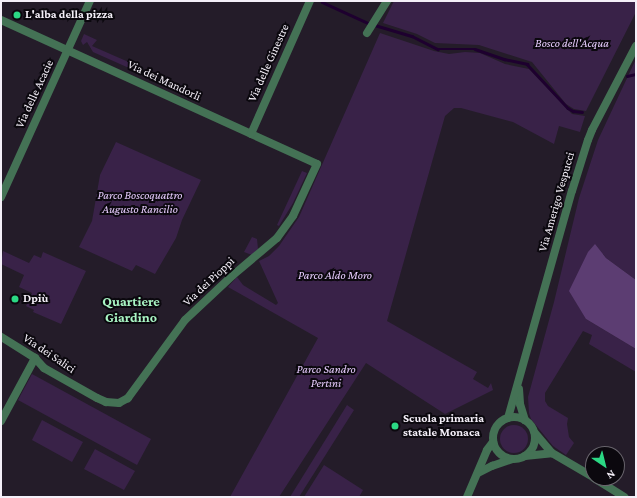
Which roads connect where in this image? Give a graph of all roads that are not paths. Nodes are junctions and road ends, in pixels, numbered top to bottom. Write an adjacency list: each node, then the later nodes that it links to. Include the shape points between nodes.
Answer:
1 (90, 1): 7 (street, Via delle Acacie)
2 (310, 1): 8 (street, Via delle Ginestre)
3 (387, 1): 5 (street)
4 (1, 20): 7 (street, Via dei Mandorli)
5 (368, 34)
6 (636, 46): 13 (street, Via Amerigo Vespucci, via 590,135)
7 (68, 50): 8 (street, Via dei Mandorli); 10 (street, Via delle Acacie)
8 (251, 134): 9 (street, Via dei Mandorli)
9 (317, 164): 14 (street, Via dei Pioppi, via 293,216 277,238 185,320 128,398 119,403)
10 (1, 197)
11 (1, 337): 12 (street, Via dei Salici)
12 (34, 358): 14 (street, Via dei Salici, via 44,368); 17 (street)
13 (521, 372): 15 (street, Via Amerigo Vespucci); 16 (street, Via Amerigo Vespucci, via 520,404)
14 (106, 402)
15 (508, 418): 16 (street); 19 (street, Via Amerigo Vespucci, via 496,427)
16 (525, 420): 18 (street, Via Amerigo Vespucci)
17 (1, 421)
18 (534, 433): 20 (street, Via Amerigo Vespucci); 21 (street, via 532,449)
19 (493, 442): 22 (street, via 499,454); 23 (street, Via Amerigo Vespucci)
20 (552, 452): 21 (street); 24 (street, Via Amerigo Vespucci)
21 (524, 456): 22 (street)
22 (512, 459): 23 (street)
23 (478, 473): 26 (street, Via Amerigo Vespucci)
24 (585, 473)
25 (606, 486): 27 (street, Via Amerigo Vespucci)
26 (467, 497)
27 (625, 497)

